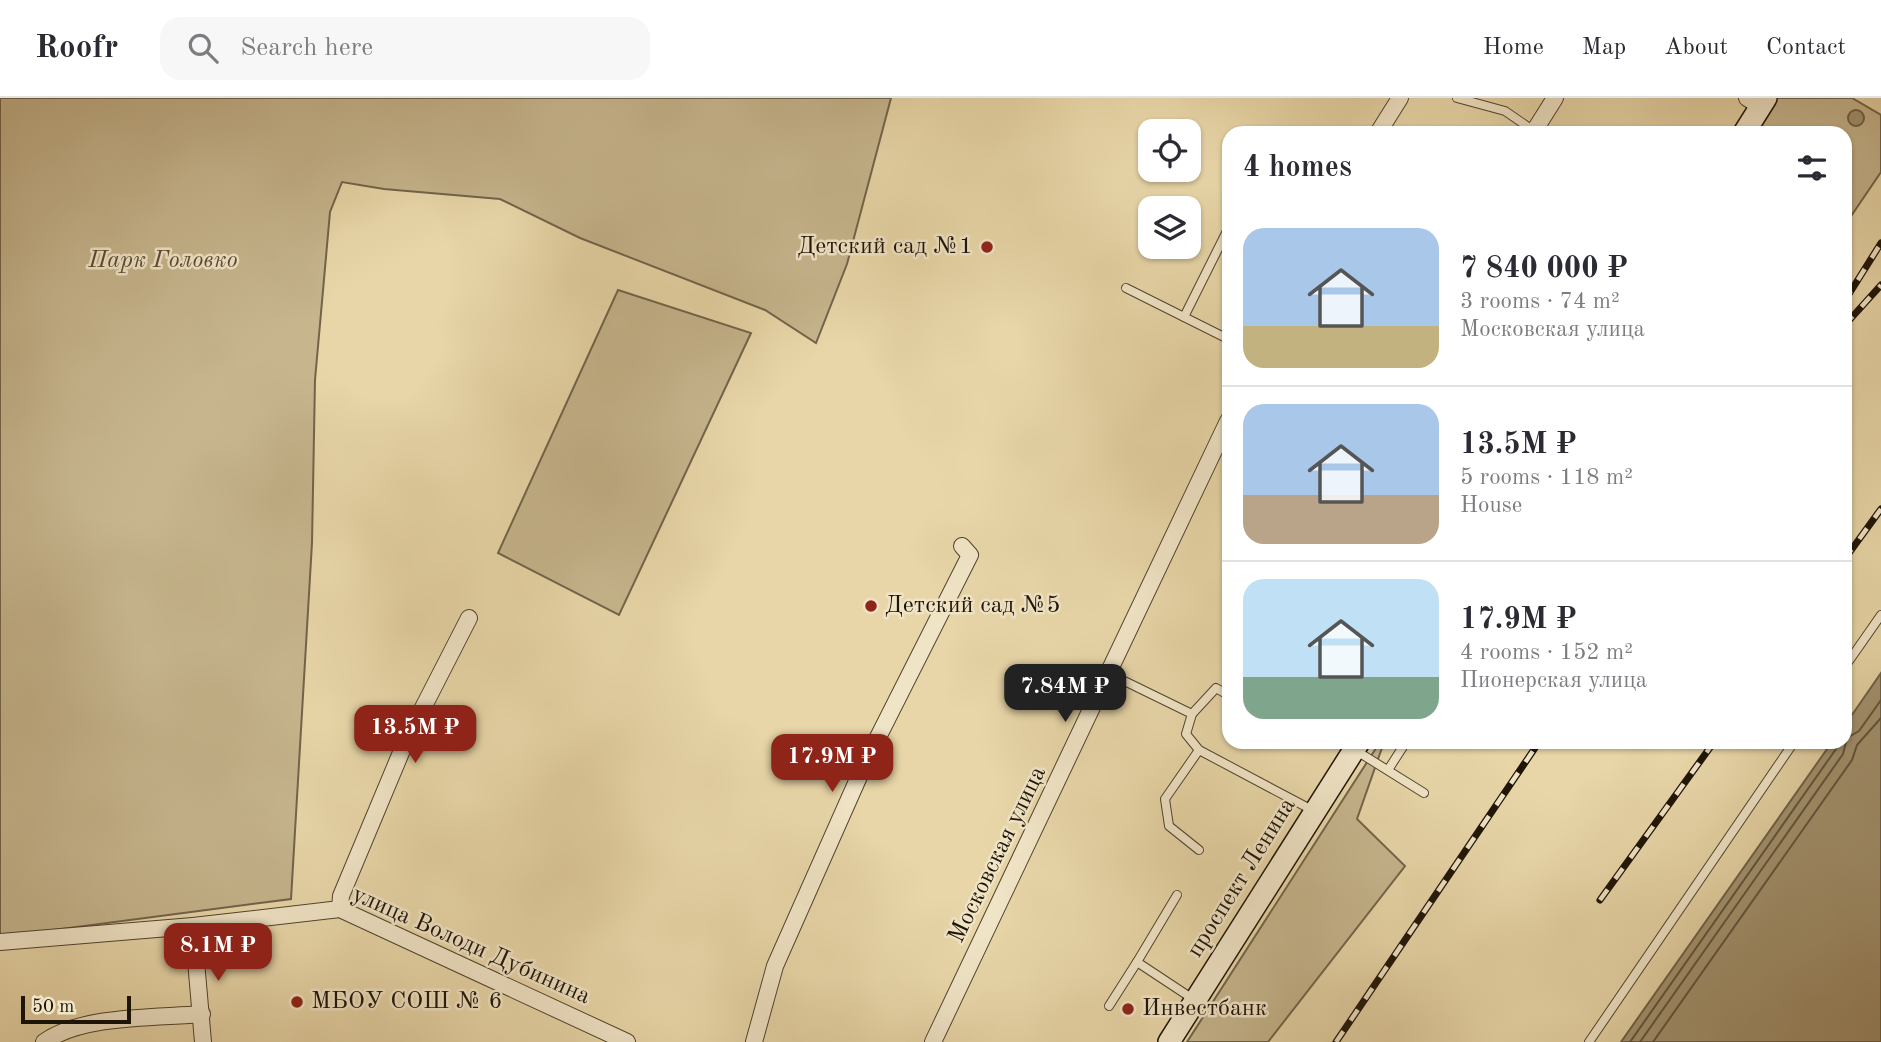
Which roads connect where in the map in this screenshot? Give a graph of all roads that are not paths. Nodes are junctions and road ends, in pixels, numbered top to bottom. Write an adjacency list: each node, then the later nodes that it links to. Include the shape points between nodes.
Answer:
1 (1400, 98): 5 (street)
2 (1457, 98): 6 (lane, via 1505,111)
3 (1555, 98): 7 (street)
4 (1757, 101): 8 (main road)
5 (1382, 126)
6 (1526, 126)
7 (1538, 126)
8 (1747, 126)
9 (1222, 241): 11 (lane)
10 (1126, 288): 11 (lane)
11 (1184, 317): 12 (lane)
12 (1222, 337)
13 (1222, 439): 18 (street, Московская улица)
14 (962, 546): 41 (street, via 970,555 865,763 775,966)
15 (1881, 615): 17 (lane)
16 (470, 618): 31 (street, via 405,743 341,896)
17 (1852, 657)
18 (1110, 674): 20 (lane); 42 (street, Московская улица)
19 (1222, 692): 20 (lane, via 1216,688)
20 (1192, 714): 25 (lane, via 1186,734)
21 (1355, 749): 28 (main road, проспект Ленина)
22 (1361, 749): 26 (lane)
23 (1402, 749): 26 (lane)
24 (1789, 749): 44 (lane)
25 (1199, 750): 28 (lane); 29 (lane, via 1165,799 1169,826)
26 (1388, 770): 27 (lane)
27 (1424, 793)
28 (1314, 812): 35 (main road, проспект Ленина)
29 (1199, 850)
30 (1177, 895): 34 (lane)
31 (340, 909): 32 (street, улица Володи Дубинина); 40 (street, улица Володи Дубинина)
32 (193, 926): 33 (street, улица Володи Дубинина); 37 (street)
33 (0, 942)
34 (1137, 962): 35 (lane); 36 (lane)
35 (1195, 1001): 43 (main road, проспект Ленина)
36 (1109, 1006)
37 (202, 1014): 38 (street, via 94,1024 60,1031); 39 (street)
38 (44, 1042)
39 (203, 1042)
40 (627, 1042)
41 (754, 1042)
42 (933, 1042)
43 (1169, 1042)
44 (1589, 1042)

